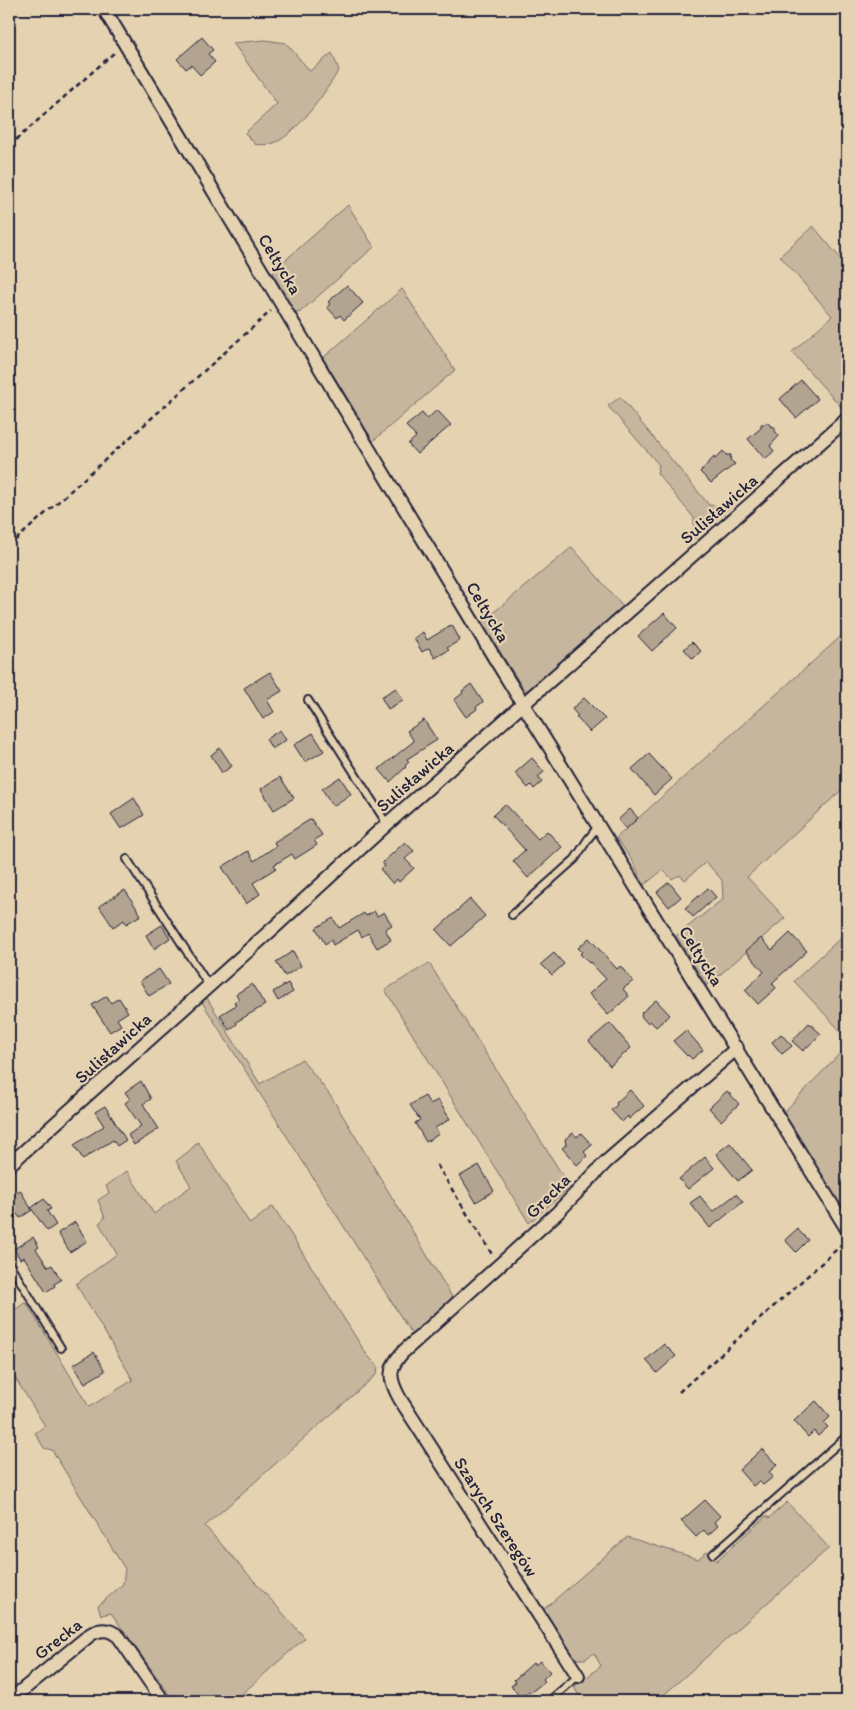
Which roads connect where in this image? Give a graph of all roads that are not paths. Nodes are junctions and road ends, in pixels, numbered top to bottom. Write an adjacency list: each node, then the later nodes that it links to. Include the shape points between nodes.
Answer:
1 (104, 9): 4 (street, Celtycka)
2 (847, 419): 4 (street, Sulisławicka)
3 (308, 700): 5 (lane)
4 (524, 703): 5 (street, Sulisławicka); 6 (street, Celtycka)
5 (387, 824): 9 (street, Sulisławicka)
6 (599, 825): 8 (lane, via 575,859); 10 (street, Celtycka)
7 (127, 859): 9 (lane)
8 (512, 915)
9 (208, 986): 11 (street, Sulisławicka)
10 (737, 1048): 12 (street, Celtycka); 15 (street, Grecka, via 606,1162 557,1213 404,1352 395,1362)
11 (9, 1165)
12 (847, 1229)
13 (9, 1263): 14 (lane)
14 (61, 1348)
15 (391, 1374): 18 (street, Szarych Szeregów, via 400,1399)
16 (847, 1436): 17 (lane)
17 (713, 1554)
18 (578, 1676): 21 (lane)
19 (9, 1701): 20 (street, Grecka, via 91,1634 102,1630 119,1637)
20 (163, 1701)
21 (550, 1701)

